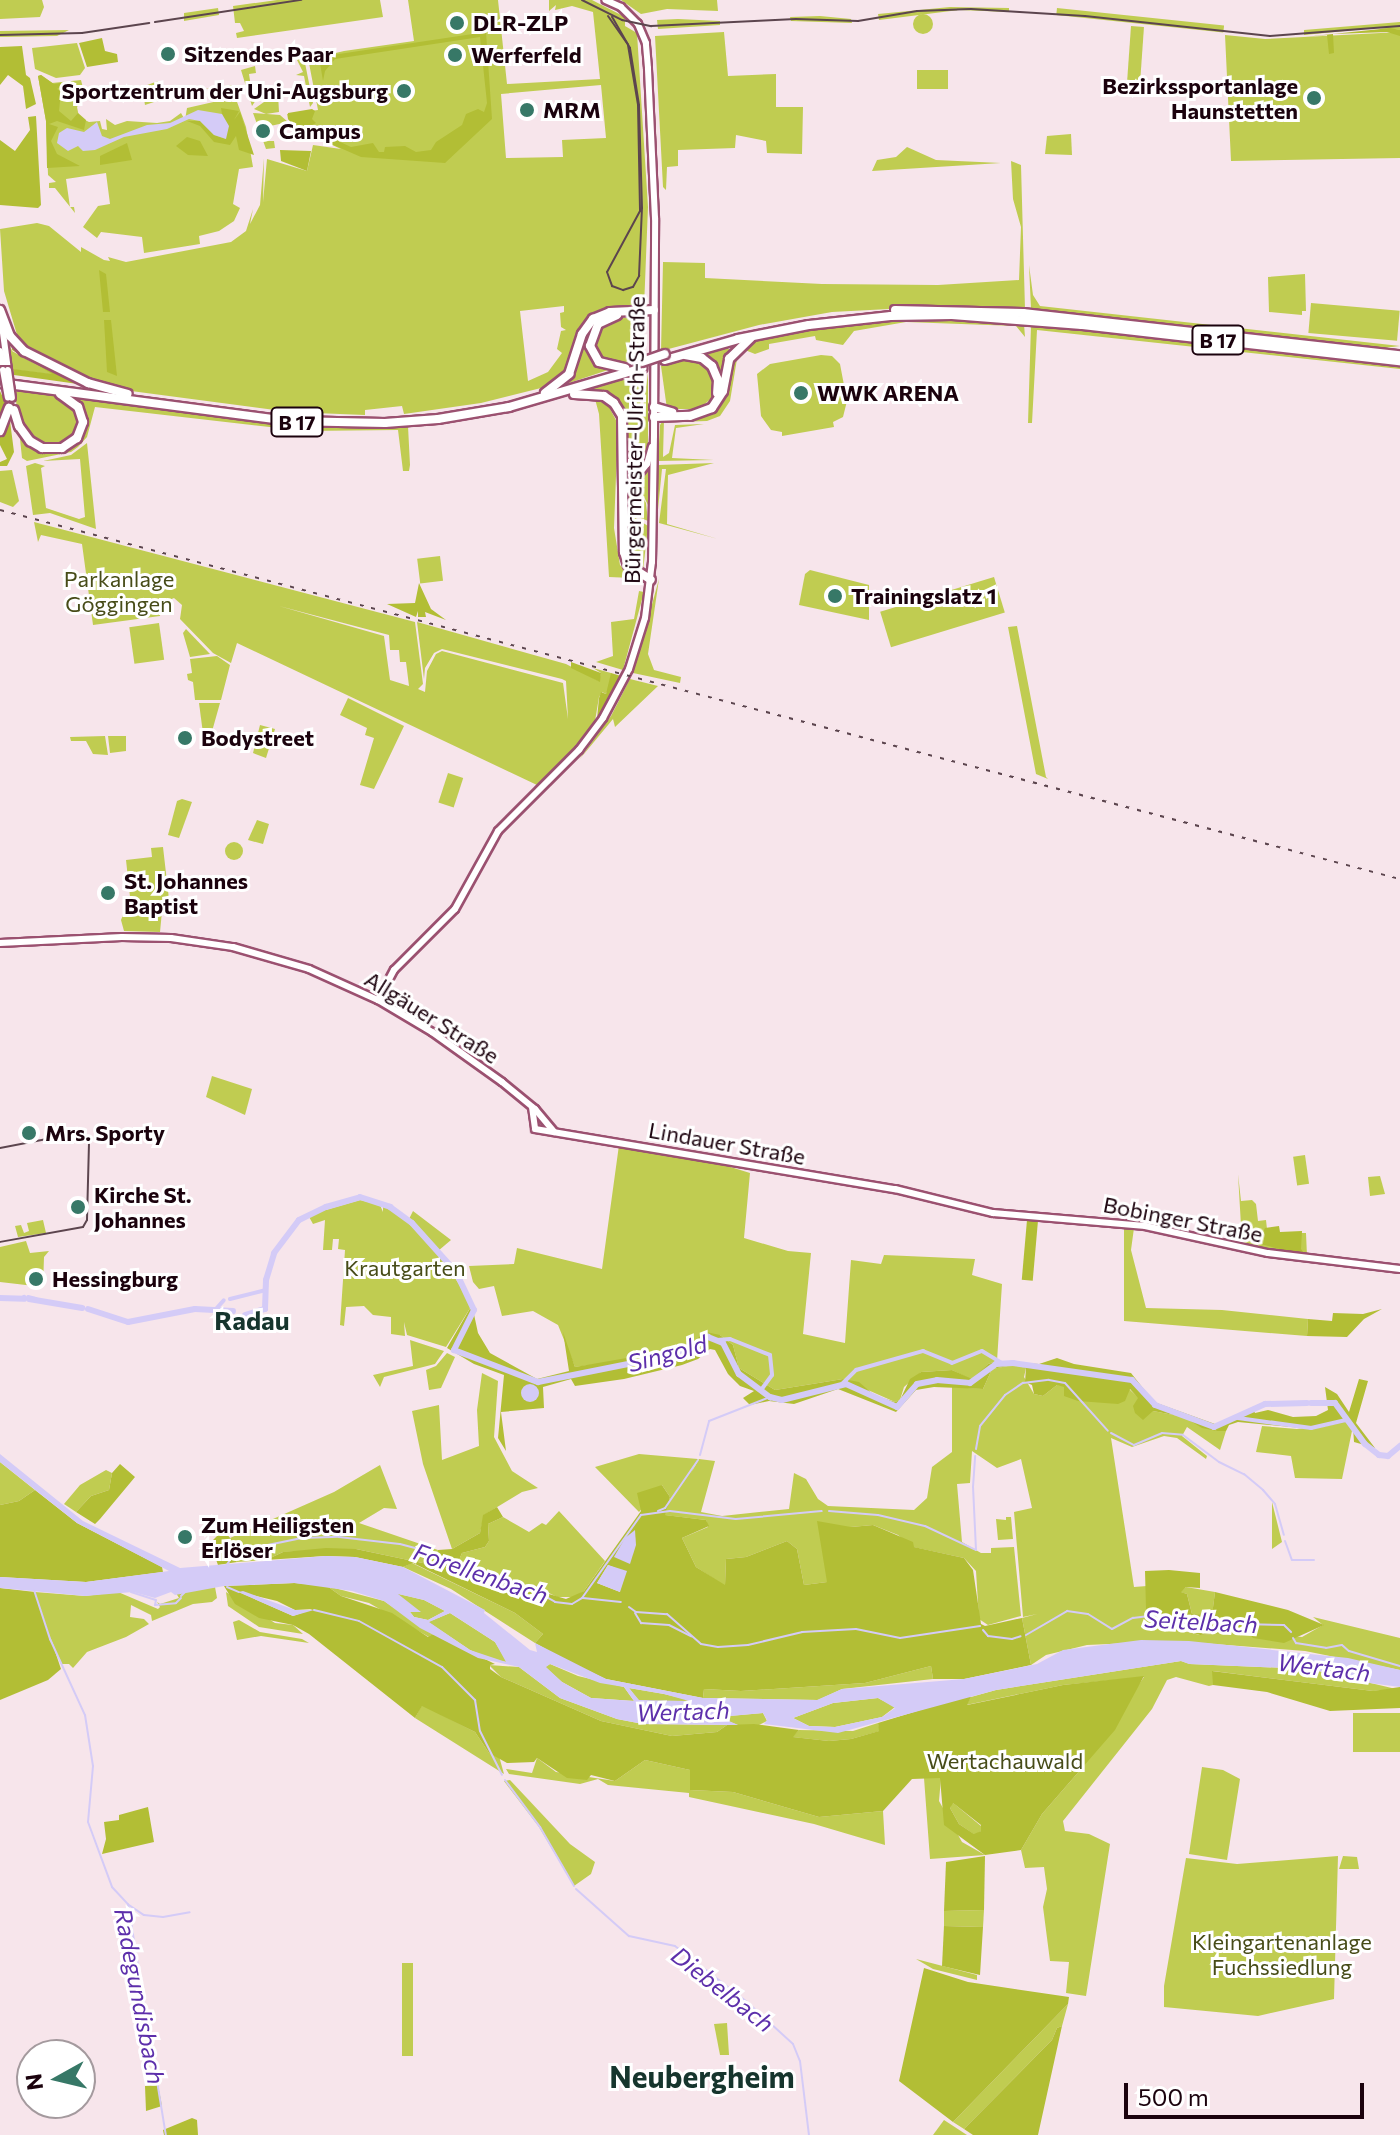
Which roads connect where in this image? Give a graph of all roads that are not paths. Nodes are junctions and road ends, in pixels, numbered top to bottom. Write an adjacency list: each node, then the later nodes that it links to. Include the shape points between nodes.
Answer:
1 (605, 0): 3 (main road, Bürgermeister-Ulrich-Straße, via 633,17 646,43 655,203)
2 (0, 312): 14 (main road); 16 (highway, via 11,338 54,368)
3 (654, 313): 13 (highway, via 611,317 594,329 594,356 606,366); 17 (highway, via 610,312 593,319 582,334 569,374); 20 (main road, Bürgermeister-Ulrich-Straße)
4 (1024, 316): 5 (highway, B 17); 6 (highway, B 17, via 901,315); 10 (highway, B 17, via 910,309 833,316 755,329)
5 (1036, 317): 8 (highway, B 17); 11 (highway, B 17)
6 (755, 335): 9 (highway, B 17); 21 (highway, via 729,359 723,391 712,408 690,416)
7 (0, 351): 14 (main road)
8 (1400, 352)
9 (680, 355): 10 (highway, B 17); 20 (highway, via 712,366 718,380 715,397 700,411)
10 (665, 357): 12 (highway, B 17, bridge)
11 (1400, 361)
12 (642, 365): 13 (highway, B 17); 17 (highway, B 17)
13 (625, 368): 17 (highway, B 17)
14 (2, 378): 15 (highway); 16 (highway, B 17); 18 (highway, B 17); 19 (main road, bridge)
15 (60, 394): 18 (highway); 19 (highway, via 80,411 83,422 79,435 58,449 31,442)
16 (128, 394): 17 (highway, B 17, via 332,418 438,414)
17 (549, 395): 18 (highway, B 17, via 457,417 372,424 290,421); 24 (highway, via 593,393 614,403 624,424)
18 (138, 401)
19 (11, 403): 22 (highway)
20 (654, 407): 21 (main road, Bürgermeister-Ulrich-Straße)
21 (654, 417): 23 (main road, Bürgermeister-Ulrich-Straße)
22 (0, 431)
23 (654, 436): 25 (main road, via 647,464 626,488); 26 (main road, Bürgermeister-Ulrich-Straße)
24 (621, 484): 25 (highway); 26 (highway, via 628,565)
25 (625, 504)
26 (651, 577): 28 (main road, Bürgermeister-Ulrich-Straße, via 634,656 603,718 573,756 504,824 455,909 394,970)
27 (0, 943): 28 (main road, Allgäuer Straße, via 122,937 209,943 301,966)
28 (378, 1000): 29 (main road, Allgäuer Straße, via 455,1048)
29 (532, 1107): 30 (main road, Allgäuer Straße); 30 (main road, Lindauer Straße, via 535,1129)
30 (554, 1132): 31 (main road, Lindauer Straße)
31 (914, 1192): 32 (main road, Bobinger Straße, via 993,1213 1145,1226 1291,1257)
32 (1400, 1269)

